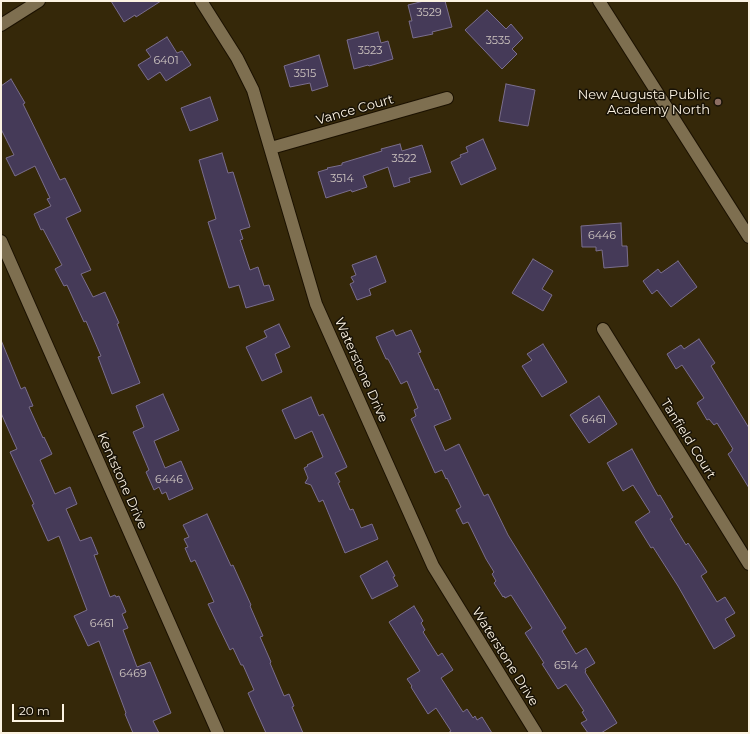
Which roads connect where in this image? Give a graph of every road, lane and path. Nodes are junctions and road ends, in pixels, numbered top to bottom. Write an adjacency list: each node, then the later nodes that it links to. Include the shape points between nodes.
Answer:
1 (39, 1): 4 (street)
2 (201, 1): 6 (street, Waterstone Drive, via 247,75 257,99)
3 (599, 1): 7 (street)
4 (1, 25)
5 (447, 98): 6 (street, Vance Court)
6 (271, 148): 12 (street, Waterstone Drive, via 316,304 433,566)
7 (749, 237)
8 (1, 241): 11 (street, Kentstone Drive)
9 (602, 329): 10 (street, Tanfield Court)
10 (749, 564)
11 (218, 733)
12 (536, 733)

